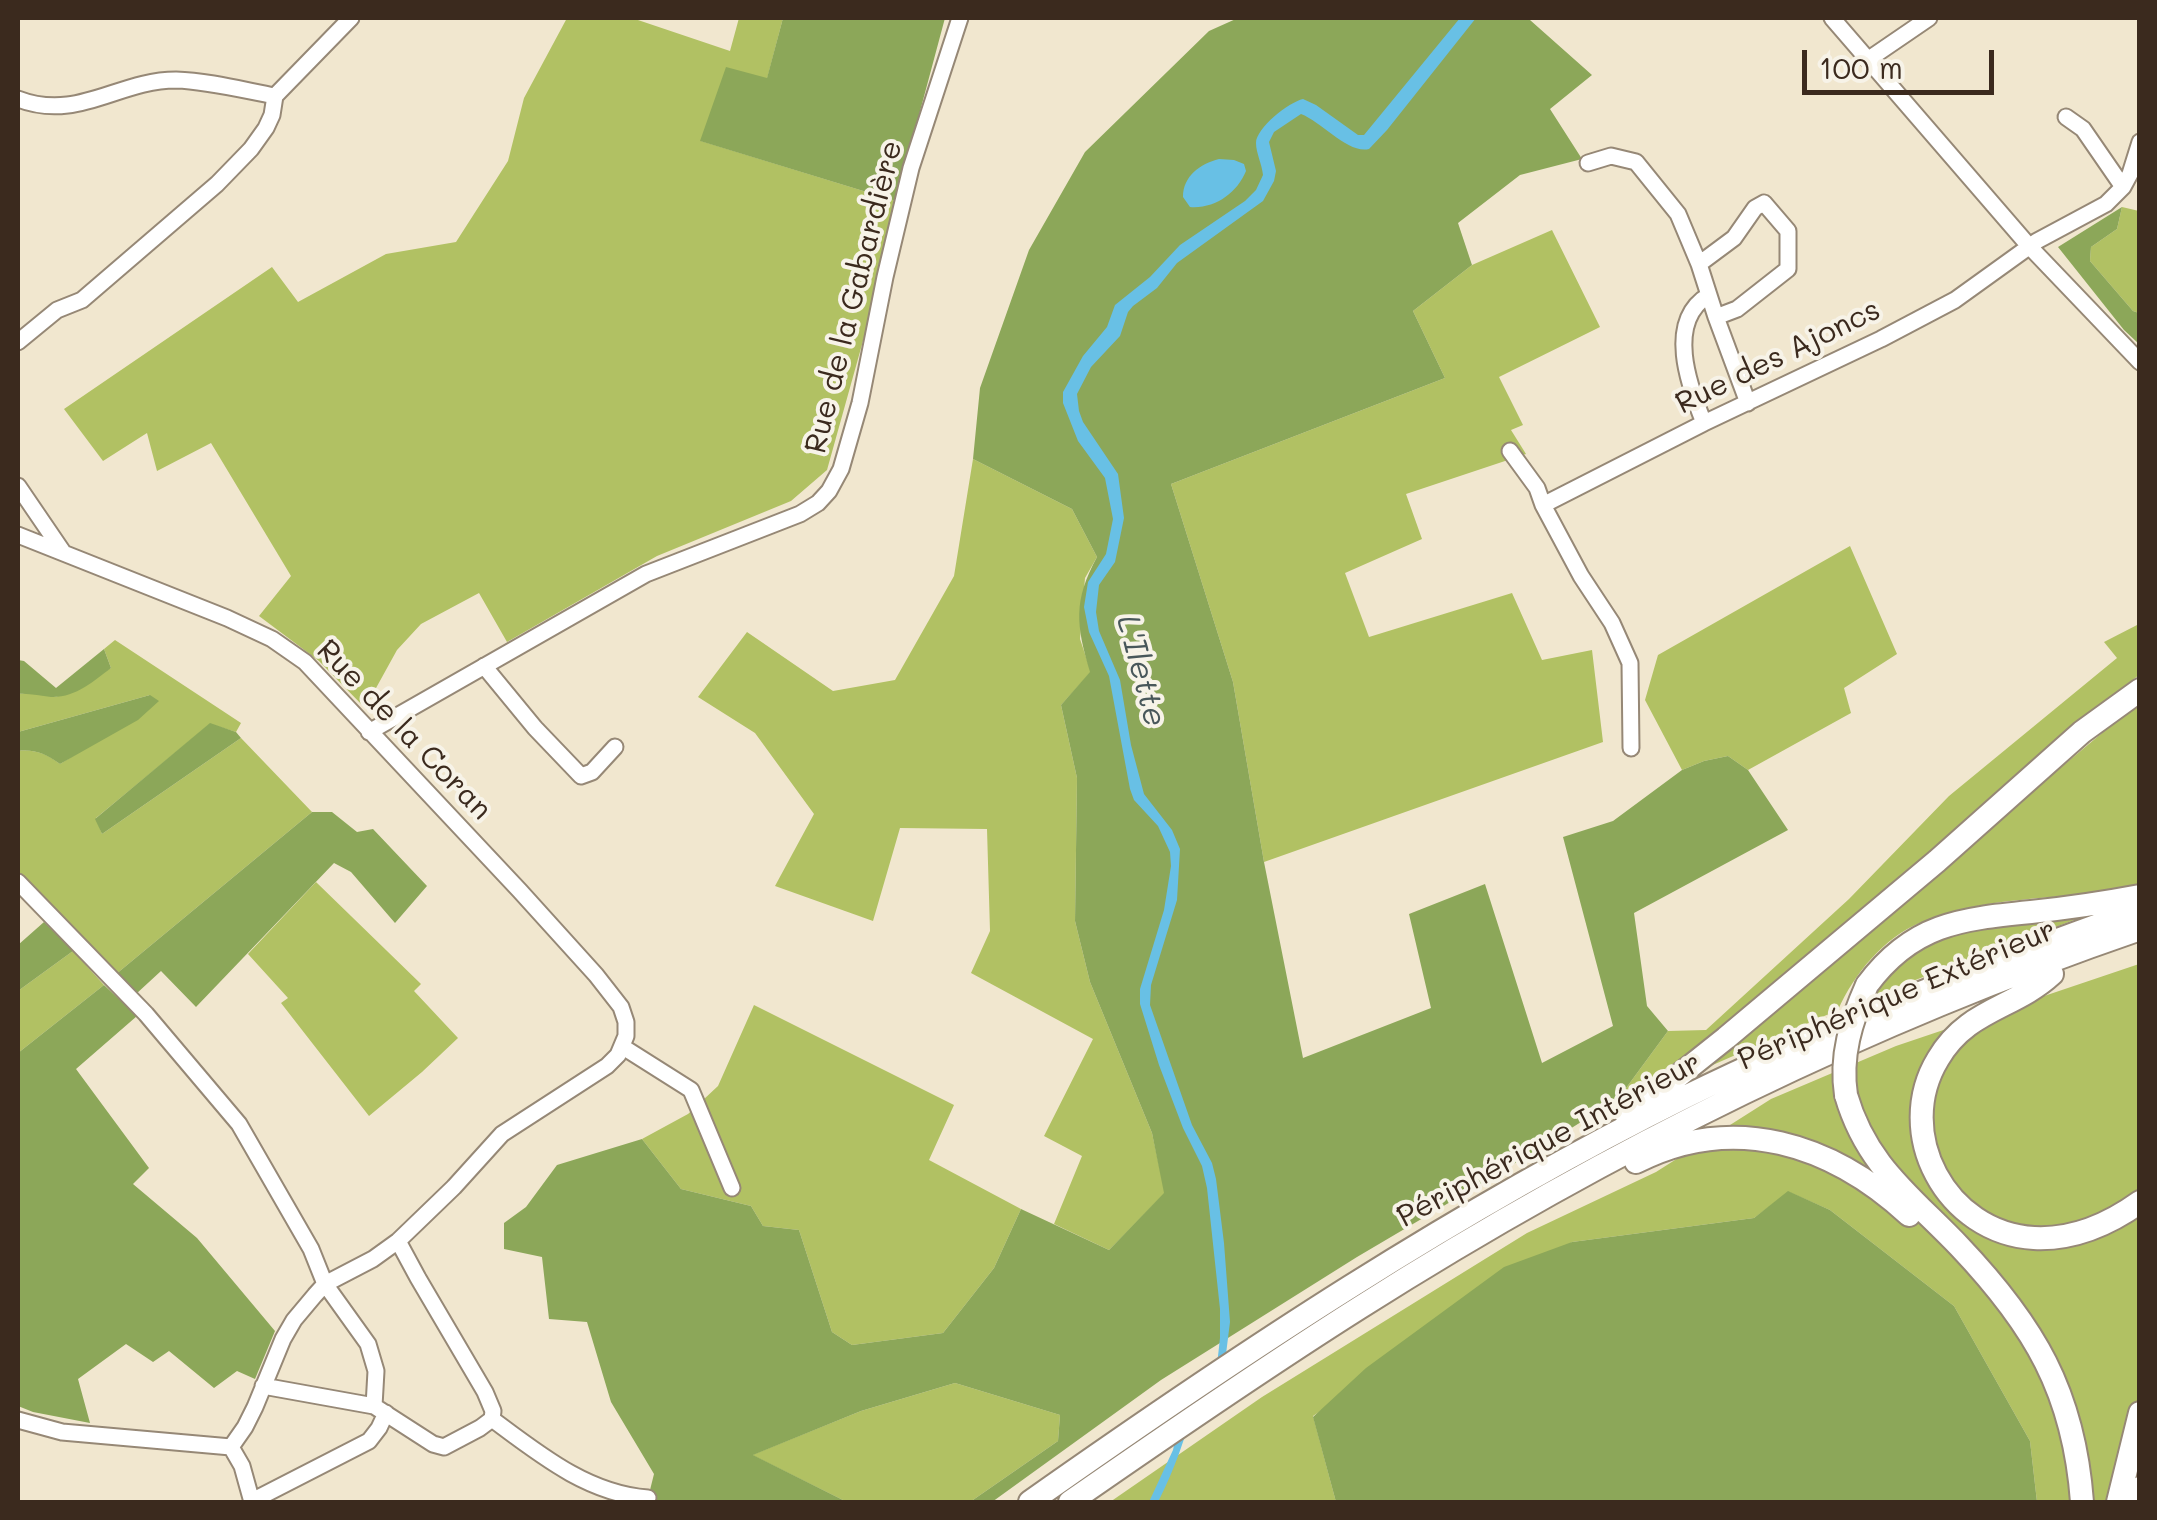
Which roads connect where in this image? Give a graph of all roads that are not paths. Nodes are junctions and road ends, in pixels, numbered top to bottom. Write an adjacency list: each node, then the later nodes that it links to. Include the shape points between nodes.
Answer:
1 (350, 18): 6 (street)
2 (960, 18): 25 (street, Rue de la Gabardière, via 911,168 860,403 829,491 800,514 646,574)
3 (1832, 18): 5 (street)
4 (1928, 18): 5 (street)
5 (1869, 59): 12 (street)
6 (275, 96): 7 (street, via 174,80 69,106); 16 (street, via 266,128 218,183 82,300 57,310)
7 (18, 99)
8 (2066, 117): 11 (street, via 2083,128)
9 (2140, 142): 11 (street)
10 (1588, 163): 13 (street, via 1611,156 1636,162 1678,214)
11 (2123, 186): 12 (street, Rue des Ajoncs, via 2106,204)
12 (2029, 246): 17 (street); 18 (street, Rue des Ajoncs, via 1956,300)
13 (1699, 264): 14 (street); 15 (street, via 1734,238 1764,202 1788,231 1788,269)
14 (1709, 296): 15 (street); 19 (street, via 1688,317 1684,338)
15 (1716, 317): 18 (street)
16 (18, 342)
17 (2140, 362)
18 (1748, 403): 19 (street, Rue des Ajoncs)
19 (1704, 423): 22 (street, Rue des Ajoncs)
20 (1510, 451): 22 (street)
21 (18, 486): 24 (street)
22 (1543, 505): 29 (street, via 1630,663)
23 (18, 535): 24 (street, Rue de la Coran)
24 (63, 552): 27 (street, Rue de la Coran, via 272,639 305,662)
25 (484, 666): 27 (street, Rue de la Gabardière); 28 (street, via 581,776)
26 (2140, 690): 39 (highway, via 1687,1070 1629,1113 1536,1163)
27 (369, 732): 37 (street, Rue de la Coran, via 621,1006 627,1029)
28 (616, 747)
29 (1631, 748)
30 (18, 882): 43 (street, via 146,1014 239,1124 312,1249)
31 (2140, 896): 44 (highway, bridge, via 1953,922 1888,958 1852,1020 1843,1078 1862,1137 1890,1178)
32 (2140, 910): 39 (highway, Périphérique Intérieur, via 1811,1040)
33 (2140, 928): 36 (highway, Périphérique Extérieur)
34 (2140, 943): 35 (highway)
35 (2052, 974): 36 (highway, via 1921,1024); 41 (highway, via 1972,1020 1939,1056 1920,1115 1930,1164 1967,1213 2025,1237 2080,1232)
36 (1911, 1017): 38 (highway, Périphérique Extérieur)
37 (622, 1047): 40 (street, via 691,1090); 42 (street, via 603,1070 502,1134)
38 (1575, 1180): 44 (highway, via 1602,1180 1701,1140 1746,1137 1788,1144 1860,1177); 45 (highway, Périphérique Extérieur)
39 (1523, 1184): 45 (highway, Périphérique Intérieur, via 1419,1243)
40 (732, 1188)
41 (2140, 1202)
42 (398, 1241): 43 (street); 48 (street, via 485,1392)
43 (325, 1284): 46 (street, via 283,1338); 47 (street, via 368,1344)
44 (1999, 1292): 57 (highway, via 2048,1365 2078,1454)
45 (1246, 1368): 55 (highway, Périphérique Intérieur, via 1160,1412); 56 (highway, Périphérique Extérieur, via 1158,1442)
46 (263, 1386): 47 (street); 51 (street)
47 (380, 1409): 48 (street, via 444,1446); 54 (street, via 380,1428 369,1441)
48 (492, 1419): 53 (street, via 579,1478)
49 (18, 1420): 51 (street, via 62,1432)
50 (2138, 1421): 52 (highway)
51 (232, 1446): 54 (street)
52 (2136, 1470): 58 (highway); 59 (highway)
53 (648, 1498)
54 (252, 1502)
55 (1030, 1502)
56 (1070, 1502)
57 (2082, 1502)
58 (2118, 1502)
59 (2133, 1502)

